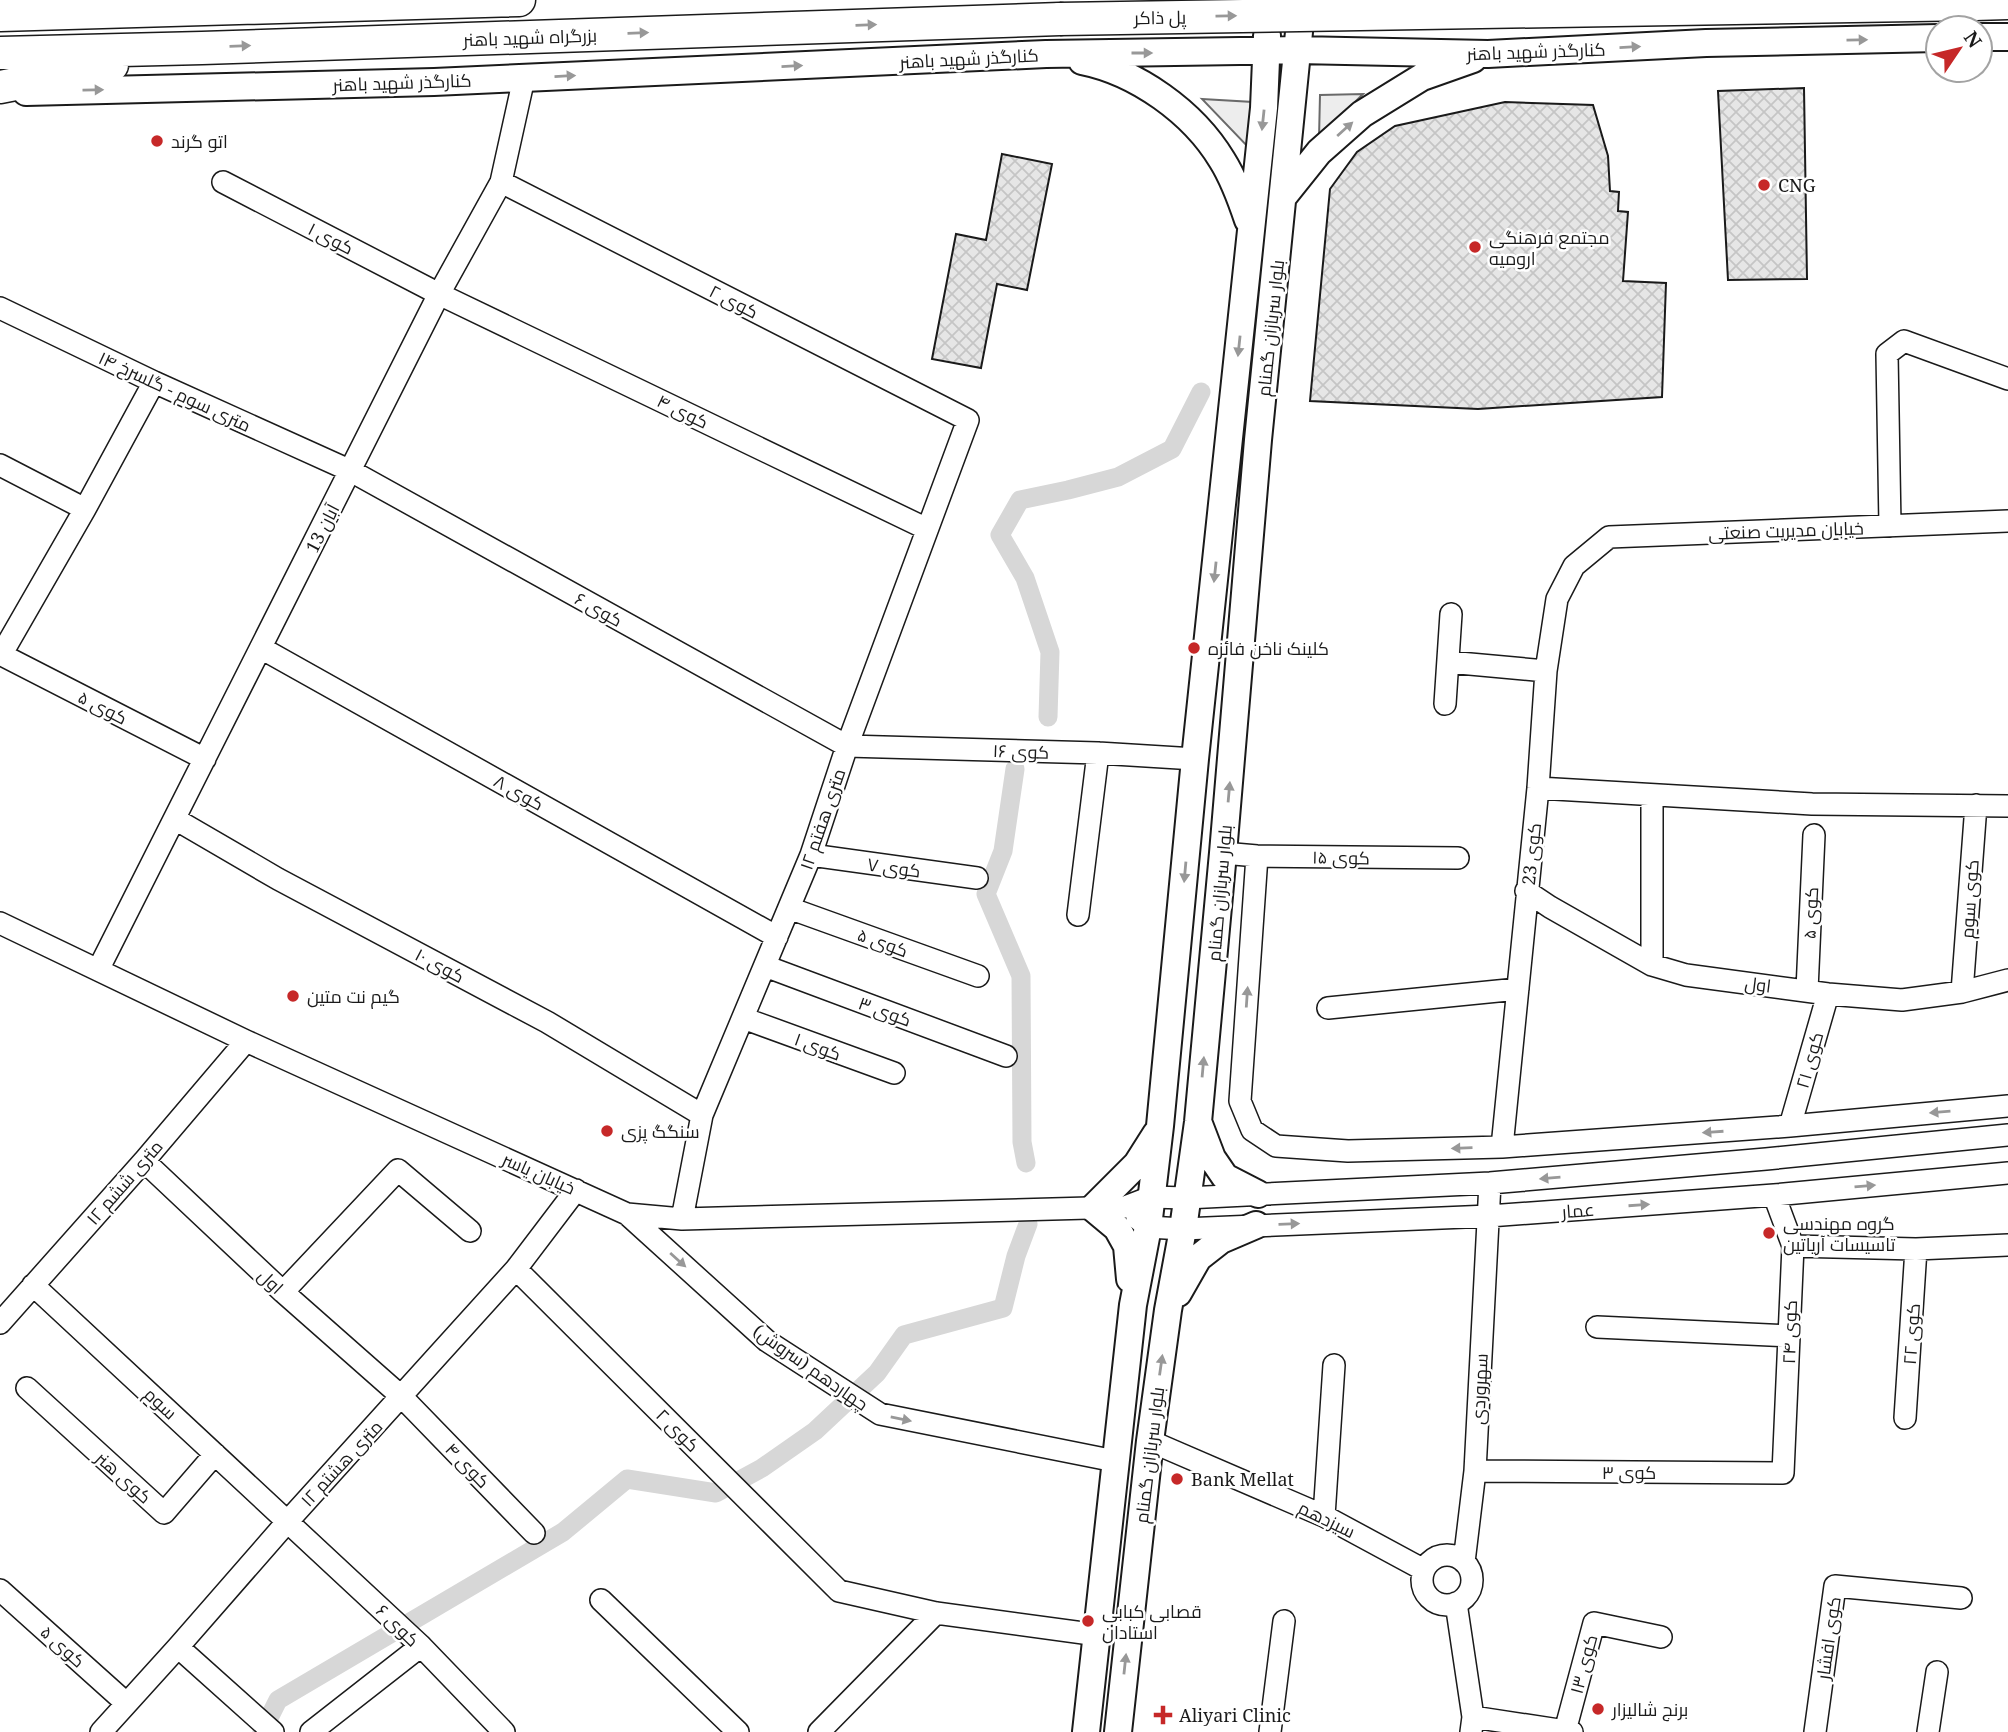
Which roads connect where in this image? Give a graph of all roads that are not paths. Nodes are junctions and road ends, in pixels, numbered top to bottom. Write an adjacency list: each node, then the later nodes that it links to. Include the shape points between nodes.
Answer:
1 (519, 0): 8 (highway)
2 (1103, 0): 16 (main road, via 1085,41)
3 (1270, 0): 14 (main road, بلوار سربازان گمنام)
4 (1300, 0): 13 (main road, بلوار سربازان گمنام)
5 (1442, 0): 17 (main road, via 1457,36)
6 (0, 3): 8 (highway)
7 (2008, 3): 10 (highway, پل ذاکر, one-way to 7, bridge)
8 (62, 13): 9 (highway)
9 (0, 15)
10 (1060, 19): 12 (highway, بزرگراه شهید باهنر, one-way to 10)
11 (1924, 38): 17 (main road, کنارگذر شهید باهنر, one-way to 11)
12 (202, 48): 15 (highway, بزرگراه شهید باهنر); 19 (highway)
13 (1298, 50): 14 (main road, کنارگذر شهید باهنر); 17 (main road, کنارگذر شهید باهنر); 23 (main road, بلوار سربازان گمنام)
14 (1266, 52): 16 (main road, کنارگذر شهید باهنر, one-way to 14); 24 (main road, بلوار سربازان گمنام, one-way to 24)
15 (0, 53)
16 (1046, 54): 18 (main road, کنارگذر شهید باهنر, one-way to 16); 24 (main road, via 1103,65 1154,90 1198,128 1221,158)
17 (1488, 54): 23 (main road, one-way to 17, via 1319,152 1362,114 1422,77)
18 (524, 78): 20 (main road, کنارگذر شهید باهنر, one-way to 18); 22 (street, 13 آبان)
19 (0, 87)
20 (0, 92)
21 (223, 182): 25 (street, کوی ۱)
22 (501, 182): 25 (street, 13 آبان); 29 (street, کوی ۲)
23 (1283, 197): 53 (main road, بلوار سربازان گمنام, one-way to 23)
24 (1251, 228): 45 (main road, بلوار سربازان گمنام, one-way to 45)
25 (439, 293): 31 (street, 13 آبان); 35 (street, کوی ۴)
26 (0, 308): 28 (street, ۱۴ متری سوم - گلسرخ)
27 (2008, 379): 34 (street, via 1904,341 1887,354)
28 (154, 382): 31 (street, ۱۴ متری سوم - گلسرخ); 32 (street)
29 (968, 420): 35 (street, ۱۲ متری هفتم)
30 (0, 464): 32 (street)
31 (351, 471): 38 (street, 13 آبان); 43 (street, کوی ۶)
32 (85, 509): 39 (street)
33 (2008, 521): 34 (street, خیابان مدیریت صنعتی)
34 (1890, 526): 36 (street, خیابان مدیریت صنعتی, via 1609,537)
35 (927, 529): 43 (street, ۱۲ متری هفتم)
36 (1574, 566): 41 (street, کوی 23, via 1558,599)
37 (1451, 614): 40 (street)
38 (261, 648): 46 (street, 13 آبان); 62 (street, کوی ۸)
39 (1, 655): 46 (street, کوی ۵)
40 (1448, 662): 41 (street); 42 (street)
41 (1546, 671): 47 (street, کوی 23)
42 (1445, 704)
43 (847, 746): 44 (street, کوی ۱۶); 54 (street, ۱۲ متری هفتم)
44 (1097, 753): 45 (street, کوی ۱۶); 60 (street)
45 (1195, 759): 80 (main road, بلوار سربازان گمنام, one-way to 80)
46 (205, 760): 51 (street, 13 آبان)
47 (1538, 788): 48 (street); 58 (street, کوی 23)
48 (1652, 795): 49 (street, via 1812,804); 63 (street)
49 (1976, 805): 50 (street); 70 (street, کوی سوم)
50 (2008, 806)
51 (175, 819): 65 (street, 13 آبان); 78 (street, کوی ۱۰, via 278,879 547,1021)
52 (1814, 835): 69 (street, کوی ۵)
53 (1223, 853): 55 (street, کوی ۱۵); 79 (main road, بلوار سربازان گمنام, one-way to 53)
54 (811, 855): 57 (street, کوی ۷); 59 (street, ۱۲ متری هفتم)
55 (1258, 856): 56 (street, کوی ۱۵); 84 (street, one-way to 55, via 1276,1146 1252,1130 1240,1101)
56 (1458, 858)
57 (977, 878)
58 (1526, 891): 63 (street, اول); 68 (street, کوی 23)
59 (789, 908): 62 (street, ۱۲ متری هفتم); 66 (street, کوی ۵)
60 (1078, 915)
61 (0, 923): 65 (street, خیابان یاسر)
62 (777, 937): 64 (street, ۱۲ متری هفتم)
63 (1651, 965): 69 (street, اول, via 1686,975)
64 (765, 967): 73 (street, ۱۲ متری هفتم); 75 (street, کوی ۳)
65 (98, 970): 74 (street, خیابان یاسر)
66 (978, 976)
67 (2008, 980): 70 (street, اول)
68 (1518, 989): 72 (street); 83 (street, کوی 23)
69 (1807, 990): 71 (street, اول)
70 (1962, 992): 71 (street, اول, via 1902,1000)
71 (1828, 994): 81 (street, کوی ۲۱)
72 (1328, 1008)
73 (743, 1018): 76 (street, کوی ۱); 78 (street, ۱۲ متری هفتم)
74 (246, 1041): 85 (street, ۱۲ متری ششم); 89 (street, خیابان یاسر)
75 (1006, 1056)
76 (894, 1073)
77 (2008, 1106): 81 (street, one-way to 81)
78 (702, 1115): 98 (street, ۱۲ متری هفتم)
79 (1198, 1122): 90 (main road, via 1225,1177); 93 (main road, بلوار سربازان گمنام)
80 (1160, 1126): 92 (main road, بلوار سربازان گمنام); 95 (main road, via 1137,1164)
81 (1790, 1126): 83 (street, one-way to 83)
82 (2008, 1135): 87 (street, عمار, one-way to 87)
83 (1502, 1147): 84 (street, one-way to 84)
84 (1348, 1152): 88 (street)
85 (144, 1161): 107 (street, ۱۲ متری ششم); 108 (street, اول)
86 (2008, 1173): 91 (street, عمار, one-way to 86)
87 (1490, 1183): 88 (street, عمار); 97 (street, سهروردی)
88 (1349, 1189): 90 (street, عمار)
89 (576, 1190): 96 (street, خیابان یاسر); 106 (street, ۱۲ متری هشتم)
90 (1258, 1194): 93 (street, عمار)
91 (1774, 1195): 97 (street, عمار, one-way to 91); 104 (street, کوی ۲۴)
92 (1151, 1198): 93 (street, عمار); 94 (street, خیابان یاسر); 100 (main road, بلوار سربازان گمنام)
93 (1186, 1198): 101 (main road, بلوار سربازان گمنام)
94 (1125, 1207): 95 (street, خیابان یاسر); 100 (street)
95 (1093, 1208): 98 (street, خیابان یاسر); 109 (main road, via 1117,1228 1127,1245)
96 (627, 1214): 98 (street, خیابان یاسر); 120 (street, چهاردهم (سروش), one-way to 120, via 766,1341 880,1415)
97 (1489, 1216): 99 (street, عمار, one-way to 97); 121 (street, سهروردی)
98 (682, 1219)
99 (1256, 1225): 101 (street, عمار); 110 (main road, via 1221,1240 1198,1258)
100 (1148, 1227): 101 (street, عمار); 109 (main road, بلوار سربازان گمنام)
101 (1183, 1229): 110 (main road, بلوار سربازان گمنام)
102 (471, 1231): 108 (street, via 398,1170)
103 (2008, 1245): 105 (street)
104 (1793, 1246): 105 (street); 113 (street, کوی ۲۴)
105 (1916, 1249): 117 (street, کوی ۲۲)
106 (516, 1269): 116 (street, ۱۲ متری هشتم); 132 (street, کوی ۲, via 839,1591)
107 (33, 1285): 111 (street, ۱۲ متری ششم); 119 (street, سوم)
108 (283, 1292): 116 (street, اول)
109 (1133, 1305): 120 (main road, بلوار سربازان گمنام)
110 (1168, 1310): 118 (main road, بلوار سربازان گمنام, one-way to 110)
111 (0, 1323)
112 (1597, 1327): 113 (street)
113 (1789, 1336): 122 (street, کوی ۲۴)
114 (1334, 1365): 123 (street)
115 (27, 1388): 119 (street, کوی هنر, via 164,1513)
116 (402, 1396): 124 (street, ۱۲ متری هشتم); 125 (street, کوی ۴)
117 (1905, 1418)
118 (1150, 1441): 123 (street, سیزدهم); 149 (main road, بلوار سربازان گمنام, one-way to 118)
119 (215, 1454): 124 (street, سوم)
120 (1115, 1461): 134 (main road, بلوار سربازان گمنام)
121 (1475, 1471): 122 (street, کوی ۳); 126 (street, سهروردی)
122 (1783, 1472)
123 (1324, 1516): 127 (street, سیزدهم)
124 (288, 1521): 136 (street, کوی ۶); 137 (street, ۱۲ متری هشتم)
125 (534, 1533)
126 (1464, 1562): 127 (street, via 1442,1556); 131 (street, via 1472,1585)
127 (1424, 1570): 131 (street, via 1427,1594 1440,1604)
128 (0, 1590): 139 (street, کوی ۵)
129 (1961, 1598): 151 (street, کوی افشار, via 1835,1586)
130 (601, 1600): 146 (street)
131 (1456, 1604): 140 (street)
132 (936, 1613): 134 (street); 147 (street)
133 (1284, 1621): 150 (street)
134 (1098, 1635): 148 (main road, بلوار سربازان گمنام)
135 (1661, 1637): 141 (street, کوی ۱۳, via 1594,1623)
136 (421, 1646): 144 (street); 145 (street, کوی ۶)
137 (178, 1647): 139 (street, ۱۲ متری هشتم); 143 (street)
138 (1937, 1672): 152 (street)
139 (126, 1703): 142 (street, ۱۲ متری هشتم)
140 (1472, 1725): 141 (street)
141 (1569, 1731)
142 (101, 1732)
143 (273, 1732)
144 (311, 1732)
145 (503, 1732)
146 (738, 1732)
147 (819, 1732)
148 (1086, 1732)
149 (1118, 1732)
150 (1270, 1732)
151 (1815, 1732)
152 (1928, 1732)

